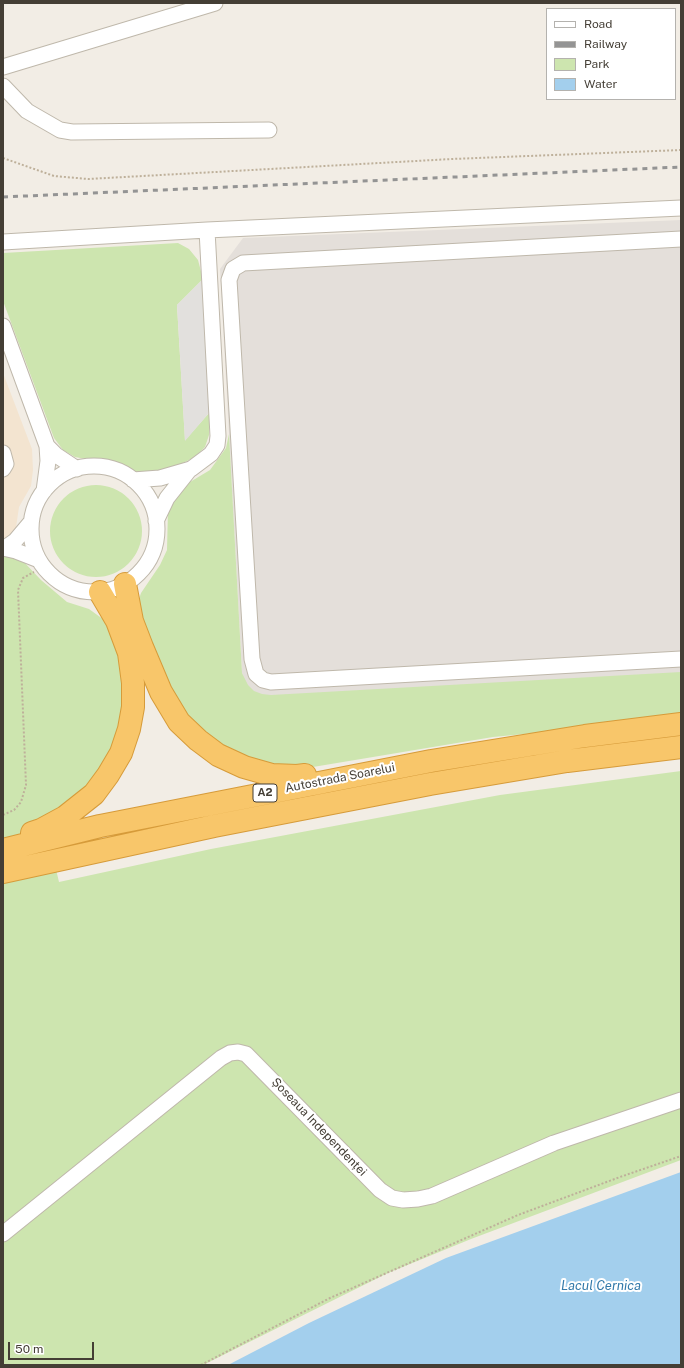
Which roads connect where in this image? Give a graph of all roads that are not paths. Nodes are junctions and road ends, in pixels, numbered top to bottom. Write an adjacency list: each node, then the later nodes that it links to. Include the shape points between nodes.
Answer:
1 (215, 3): 2 (street)
2 (3, 67)
3 (3, 86): 4 (street, via 27,111 60,130 72,132)
4 (269, 130)
5 (681, 208): 6 (street)
6 (207, 230): 8 (street); 14 (street, via 218,436 217,445 211,454)
7 (681, 239): 23 (street, via 243,263 232,269 229,280 252,659 256,674 263,680 271,682)
8 (3, 242)
9 (3, 326): 10 (street)
10 (47, 446): 13 (street); 16 (street)
11 (3, 453): 12 (street, via 6,464)
12 (3, 469)
13 (77, 469): 15 (street, via 92,466 106,468 120,472); 16 (street, via 59,477)
14 (191, 469): 15 (street, via 160,478); 17 (street, via 167,498)
15 (133, 480): 17 (street, via 144,491 152,505)
16 (44, 491): 18 (street, via 33,511)
17 (156, 521): 21 (street, via 156,539 150,557 140,572)
18 (31, 522): 19 (street, via 15,541); 20 (street, via 32,542)
19 (4, 548): 20 (street, via 26,554)
20 (41, 564): 22 (street, via 54,578 68,587)
21 (125, 584): 22 (street); 26 (highway, via 134,627 169,708 179,722 218,755 244,767 272,775 297,776 401,757)
22 (100, 592): 27 (highway, via 117,621 129,653 132,670 133,707 121,754 94,794 77,808 41,830)
23 (681, 659)
24 (681, 724): 26 (highway, Autostrada Soarelui / A2, via 578,737)
25 (681, 746): 29 (highway, Autostrada Soarelui / A2, via 567,761 430,784)
26 (431, 761): 28 (highway, Autostrada Soarelui / A2, via 100,826)
27 (3, 841)
28 (3, 850)
29 (34, 864): 30 (highway, Autostrada Soarelui / A2); 31 (highway)
30 (3, 872)
31 (3, 880)
32 (681, 1100): 33 (street, Șoseaua Independenței, via 554,1143 432,1196 403,1200 392,1198 380,1190 246,1054 230,1053)
33 (3, 1234)

